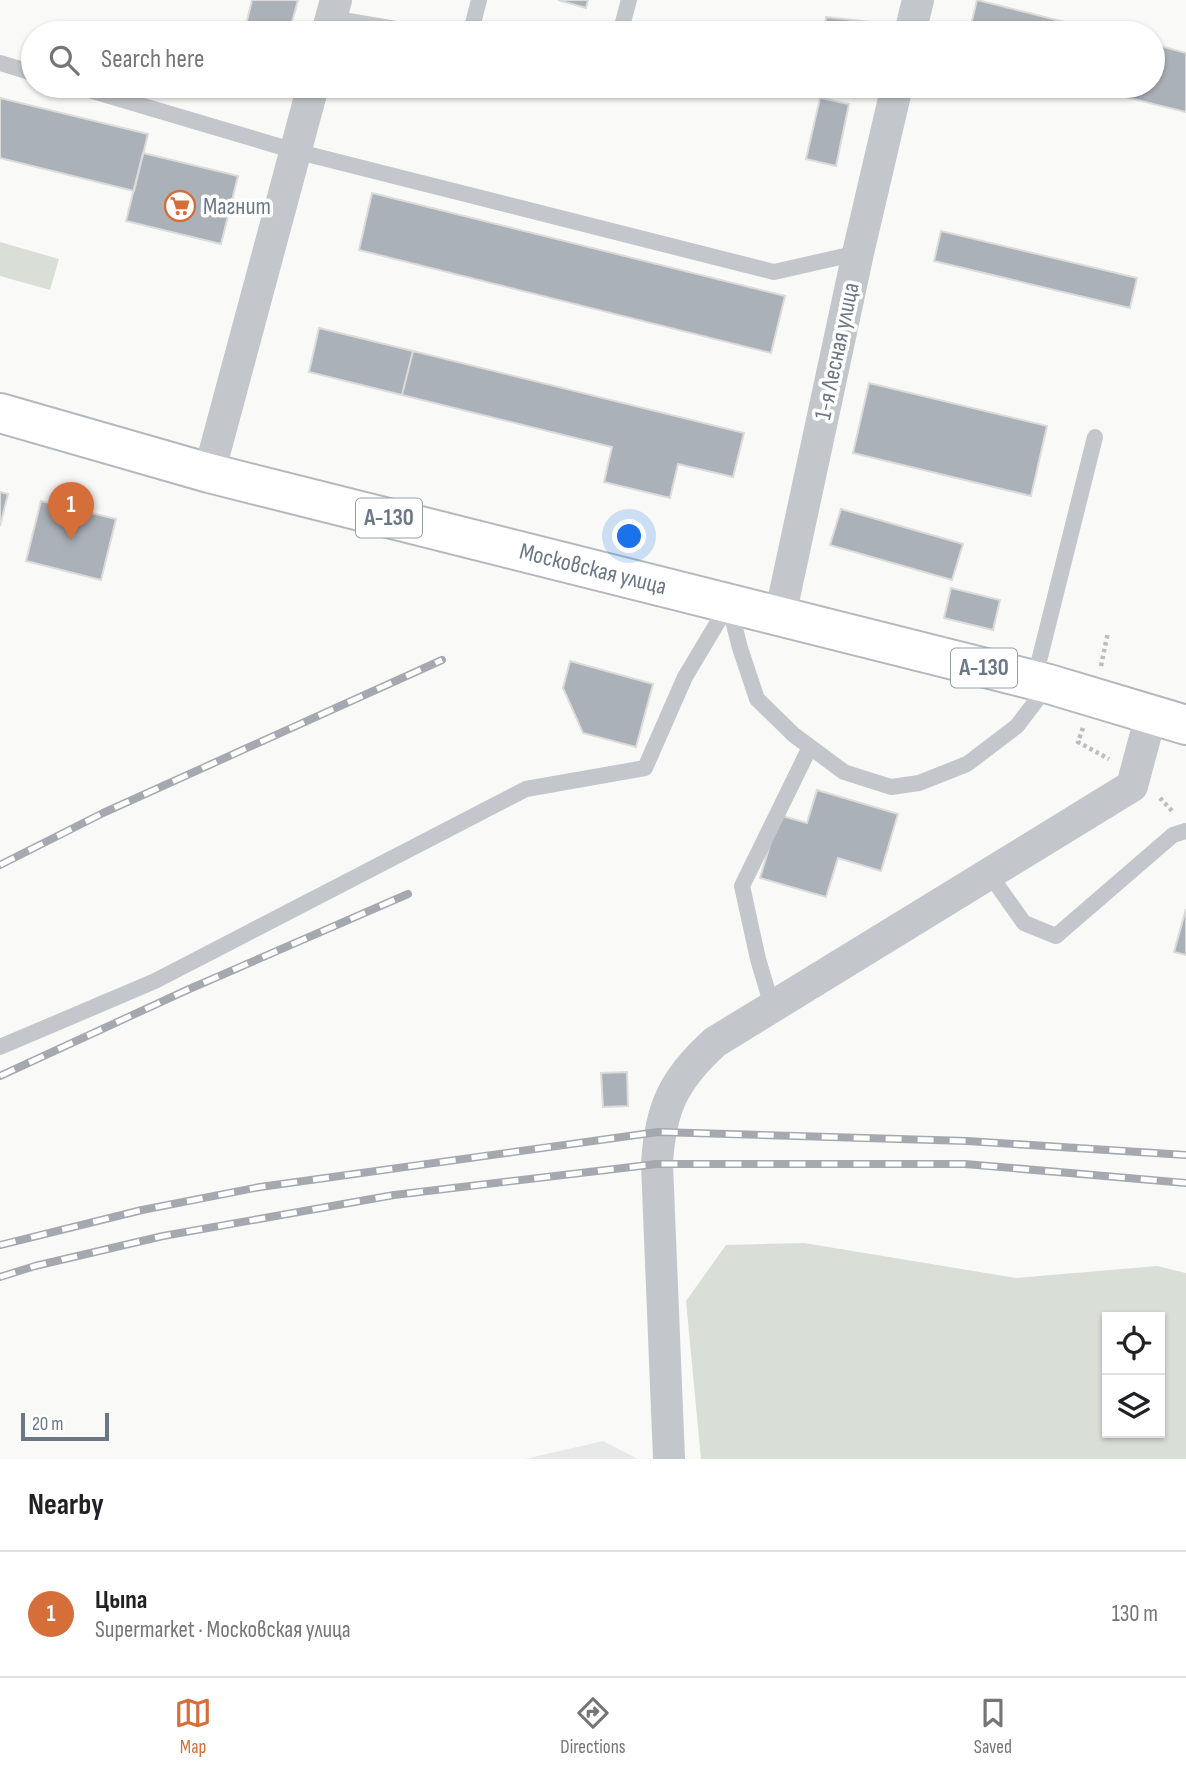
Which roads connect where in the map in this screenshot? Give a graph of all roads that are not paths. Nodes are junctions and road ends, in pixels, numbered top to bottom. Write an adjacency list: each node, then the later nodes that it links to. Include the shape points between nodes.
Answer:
1 (479, 0): 6 (lane)
2 (629, 0): 7 (lane)
3 (918, 0): 8 (street)
4 (331, 17): 5 (lane)
5 (353, 21)
6 (476, 21)
7 (623, 21)
8 (913, 21)
9 (0, 63): 10 (lane)
10 (21, 69)
11 (116, 98): 14 (lane)
12 (310, 98): 14 (street)
13 (894, 98): 15 (street, 1-я Лесная улица)
14 (295, 151): 15 (lane, via 774,272); 18 (street)
15 (858, 253): 20 (street, 1-я Лесная улица)
16 (0, 413): 18 (main road, Московская улица / А-130)
17 (1095, 437): 21 (lane)
18 (209, 472): 19 (main road, Московская улица / А-130)
19 (729, 603): 20 (main road, Московская улица / А-130); 23 (lane, via 757,699); 27 (lane, via 685,677 645,768 526,789 156,981)
20 (780, 616): 21 (main road, Московская улица / А-130)
21 (1042, 682): 22 (main road, Московская улица / А-130); 23 (lane, via 1017,726 967,764 919,783 891,786 844,772)
22 (1168, 720): 25 (street, via 1132,786)
23 (810, 747): 26 (lane, via 742,886)
24 (1186, 831): 25 (lane, via 1173,835 1056,936 1024,923)
25 (990, 875): 26 (street)
26 (772, 1006): 28 (street, via 715,1042 691,1064 671,1094 659,1132 658,1217)
27 (0, 1047)
28 (669, 1459)

